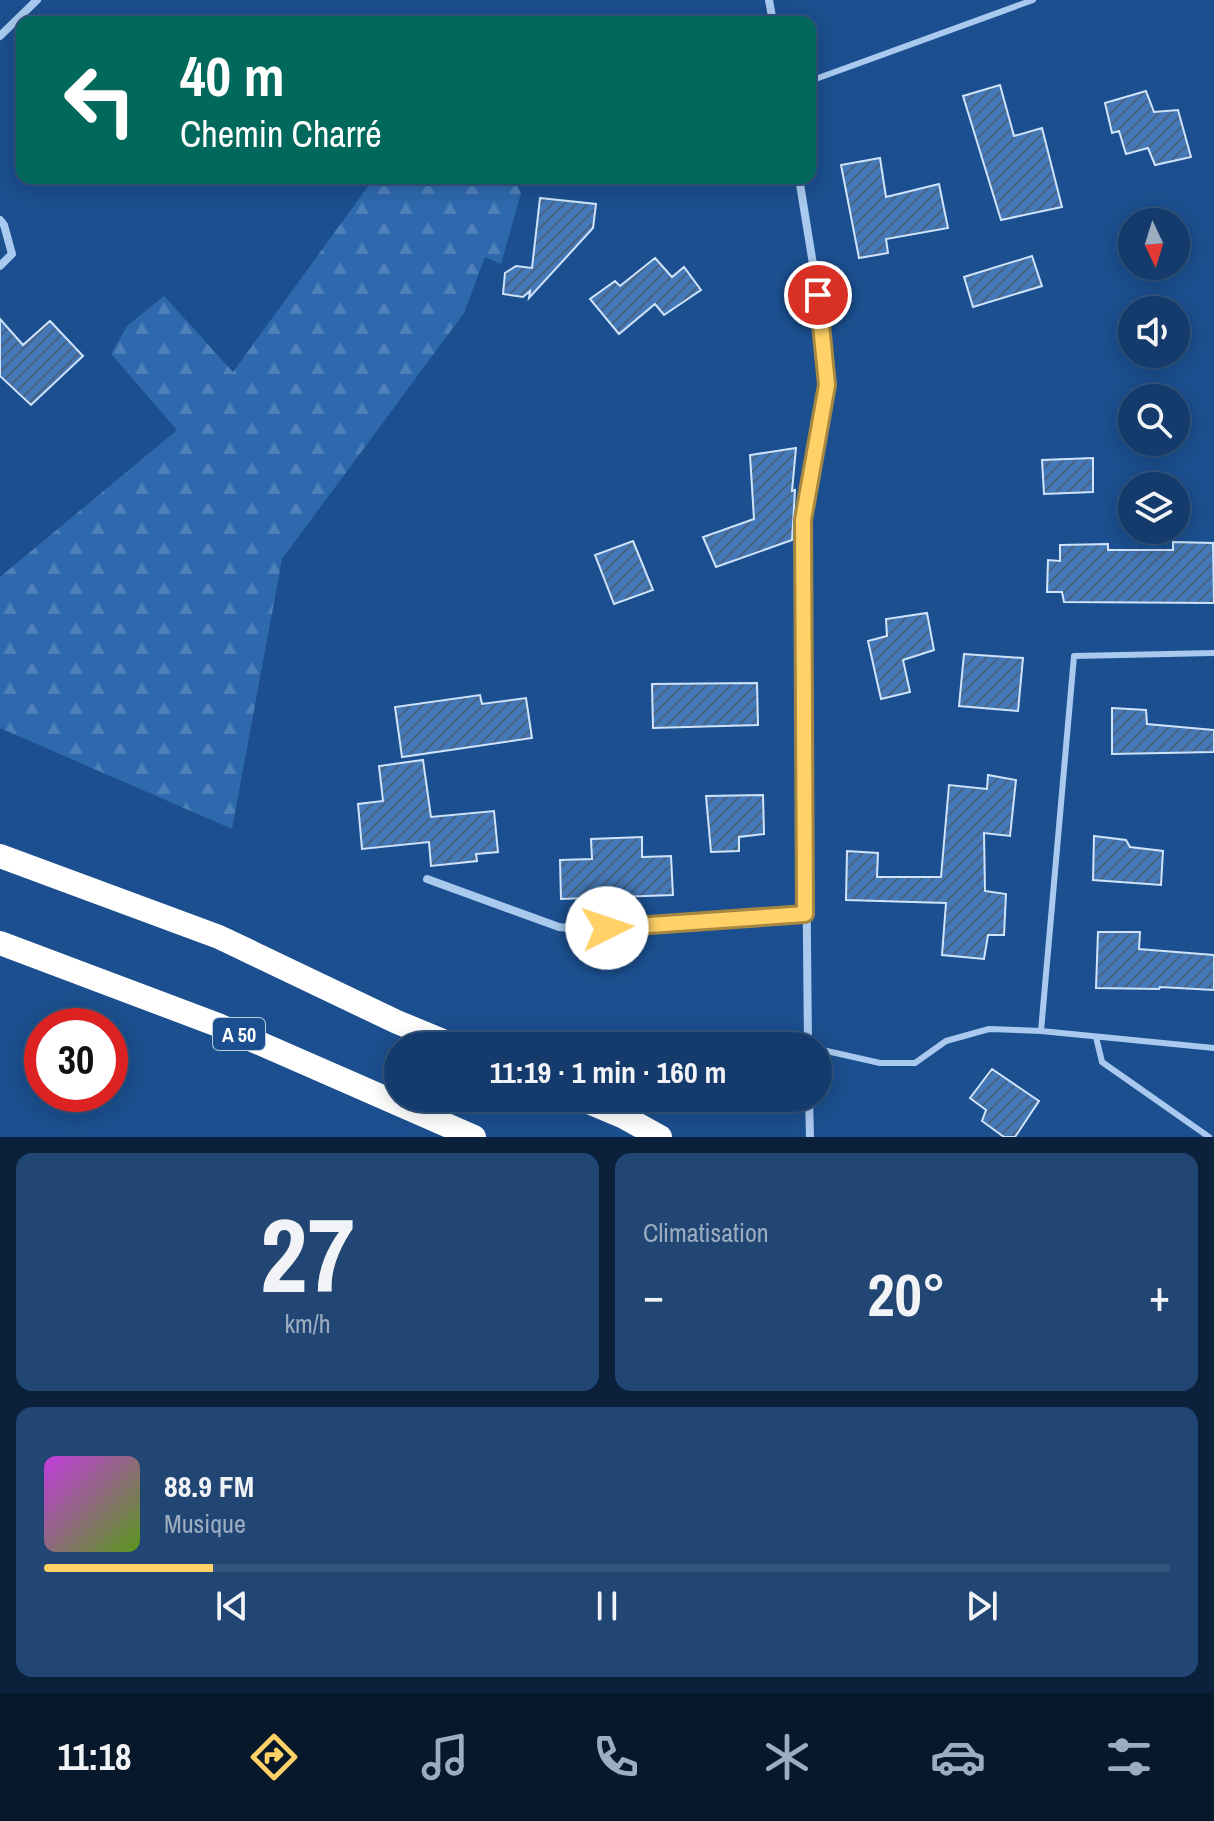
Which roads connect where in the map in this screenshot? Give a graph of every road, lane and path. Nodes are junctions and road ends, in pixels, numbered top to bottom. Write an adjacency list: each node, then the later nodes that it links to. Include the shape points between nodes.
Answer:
1 (37, 0): 3 (street)
2 (1033, 0): 6 (lane)
3 (21, 16)
4 (16, 20): 5 (street)
5 (0, 36)
6 (816, 79)
7 (800, 184): 13 (street, via 827,385 803,520)
8 (0, 220): 9 (street, via 12,254)
9 (0, 266)
10 (1214, 653): 15 (lane, via 1074,656)
11 (0, 856): 16 (highway, via 219,937)
12 (427, 879): 13 (street, via 559,927 578,929)
13 (805, 914): 17 (street)
14 (0, 943): 23 (highway, A 50, via 218,1025)
15 (1041, 1031): 18 (lane); 20 (lane, via 989,1029 946,1041 915,1063 880,1063)
16 (421, 1032)
17 (808, 1032)
18 (1096, 1037): 19 (lane); 26 (lane, via 1102,1062)
19 (1214, 1048)
20 (832, 1052)
21 (612, 1112): 24 (highway)
22 (809, 1112): 25 (street)
23 (474, 1137)
24 (660, 1137)
25 (810, 1137)
26 (1209, 1137)

